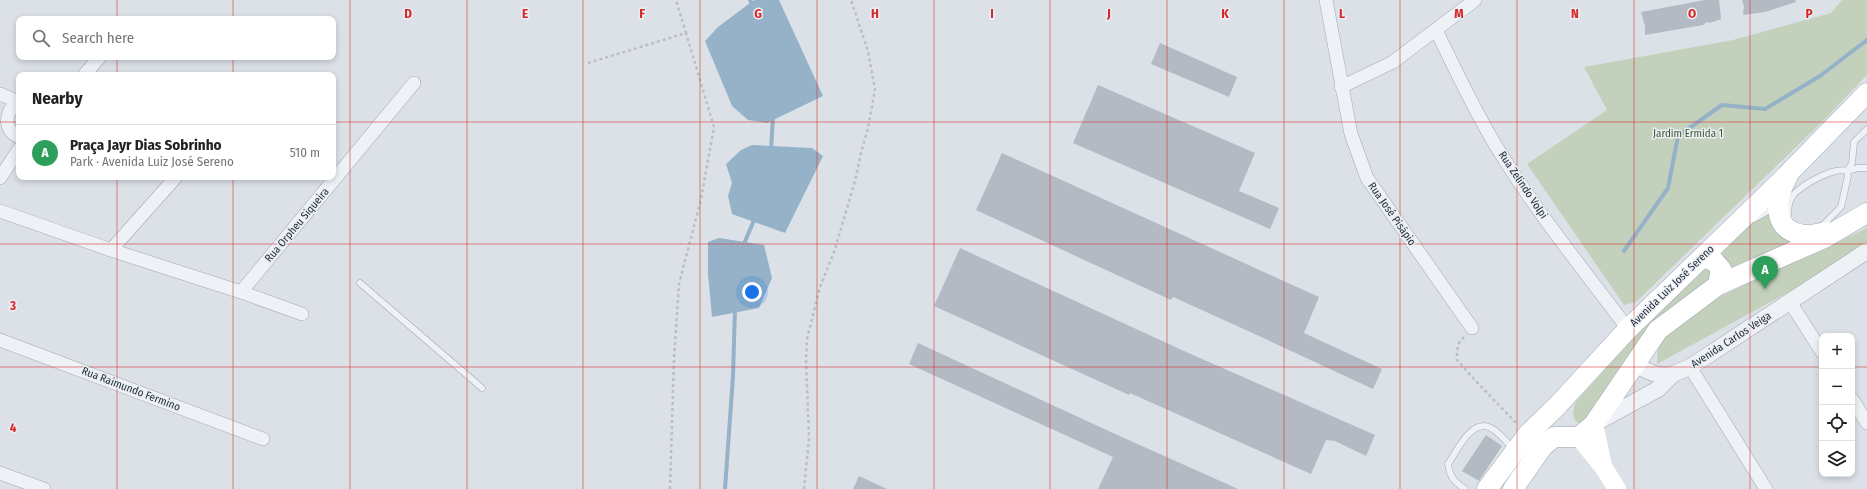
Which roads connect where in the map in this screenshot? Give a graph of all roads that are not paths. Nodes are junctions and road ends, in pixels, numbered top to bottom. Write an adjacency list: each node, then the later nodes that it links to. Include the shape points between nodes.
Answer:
1 (1326, 0): 7 (street, Rua José Pisápio)
2 (1475, 0): 3 (street)
3 (1436, 30): 7 (street, via 1393,62); 40 (street, Rua Zelindo Volpi, via 1473,107 1497,147 1552,228)
4 (97, 60): 5 (street)
5 (87, 72)
6 (414, 83): 19 (street, Rua Orpheu Siqueira)
7 (1341, 87): 39 (street, Rua José Pisápio, via 1351,134 1367,178)
8 (1867, 93): 16 (main road, Avenida Luiz José Sereno)
9 (0, 94): 10 (street)
10 (16, 102)
11 (16, 105): 12 (street)
12 (3, 121): 14 (street)
13 (1867, 129): 18 (lane, via 1854,142 1852,163)
14 (16, 135)
15 (16, 153): 20 (street)
16 (1796, 164): 24 (main road, via 1786,180); 30 (main road, Avenida Luiz José Sereno)
17 (1867, 168): 18 (lane)
18 (1847, 171): 23 (lane, via 1842,170 1816,179); 29 (lane, via 1841,207)
19 (336, 177)
20 (0, 178)
21 (173, 180): 31 (street)
22 (334, 180): 36 (street, Rua Orpheu Siqueira)
23 (1794, 194): 24 (lane); 28 (lane, via 1789,201 1788,212)
24 (1778, 205): 28 (main road, via 1778,215); 30 (lane)
25 (0, 211): 31 (street)
26 (1867, 212): 27 (main road, Avenida Luiz José Sereno)
27 (1848, 223): 29 (main road); 35 (main road, Avenida Luiz José Sereno, via 1824,238)
28 (1791, 230): 29 (main road)
29 (1812, 235)
30 (1721, 238): 33 (main road, Avenida Luiz José Sereno)
31 (111, 250): 36 (street)
32 (1867, 252): 37 (street, Avenida Carlos Veiga)
33 (1703, 257): 35 (main road, via 1714,261 1721,269); 40 (main road, Avenida Luiz José Sereno)
34 (360, 283): 46 (lane)
35 (1718, 286): 43 (main road, Avenida Luiz José Sereno, via 1658,330)
36 (241, 292): 38 (street)
37 (1790, 302): 42 (street); 44 (street, Avenida Carlos Veiga)
38 (302, 314)
39 (1472, 328)
40 (1628, 329): 48 (main road, Avenida Luiz José Sereno)
41 (0, 340): 52 (street, Rua Raimundo Fermino)
42 (1819, 347)
43 (1634, 364): 45 (street, via 1657,375); 50 (main road, Avenida Luiz José Sereno)
44 (1690, 367): 45 (street, Avenida Carlos Veiga); 61 (street)
45 (1673, 374): 50 (street, Avenida Carlos Veiga, via 1658,389)
46 (482, 388)
47 (1855, 404): 49 (street)
48 (1557, 406): 51 (main road, via 1563,421); 53 (main road, Avenida Luiz José Sereno, via 1528,434)
49 (1867, 423)
50 (1594, 424): 51 (main road, Avenida Luiz José Sereno); 54 (main road)
51 (1579, 437): 54 (main road); 59 (main road, via 1554,437 1543,446)
52 (263, 439)
53 (1516, 450): 57 (lane, via 1491,428 1482,426 1471,430 1448,464 1449,475); 58 (main road, Avenida Luiz José Sereno)
54 (1604, 468): 60 (main road)
55 (0, 472): 56 (street)
56 (44, 489)
57 (1465, 489)
58 (1487, 489)
59 (1513, 489)
60 (1617, 489)
61 (1766, 489)

